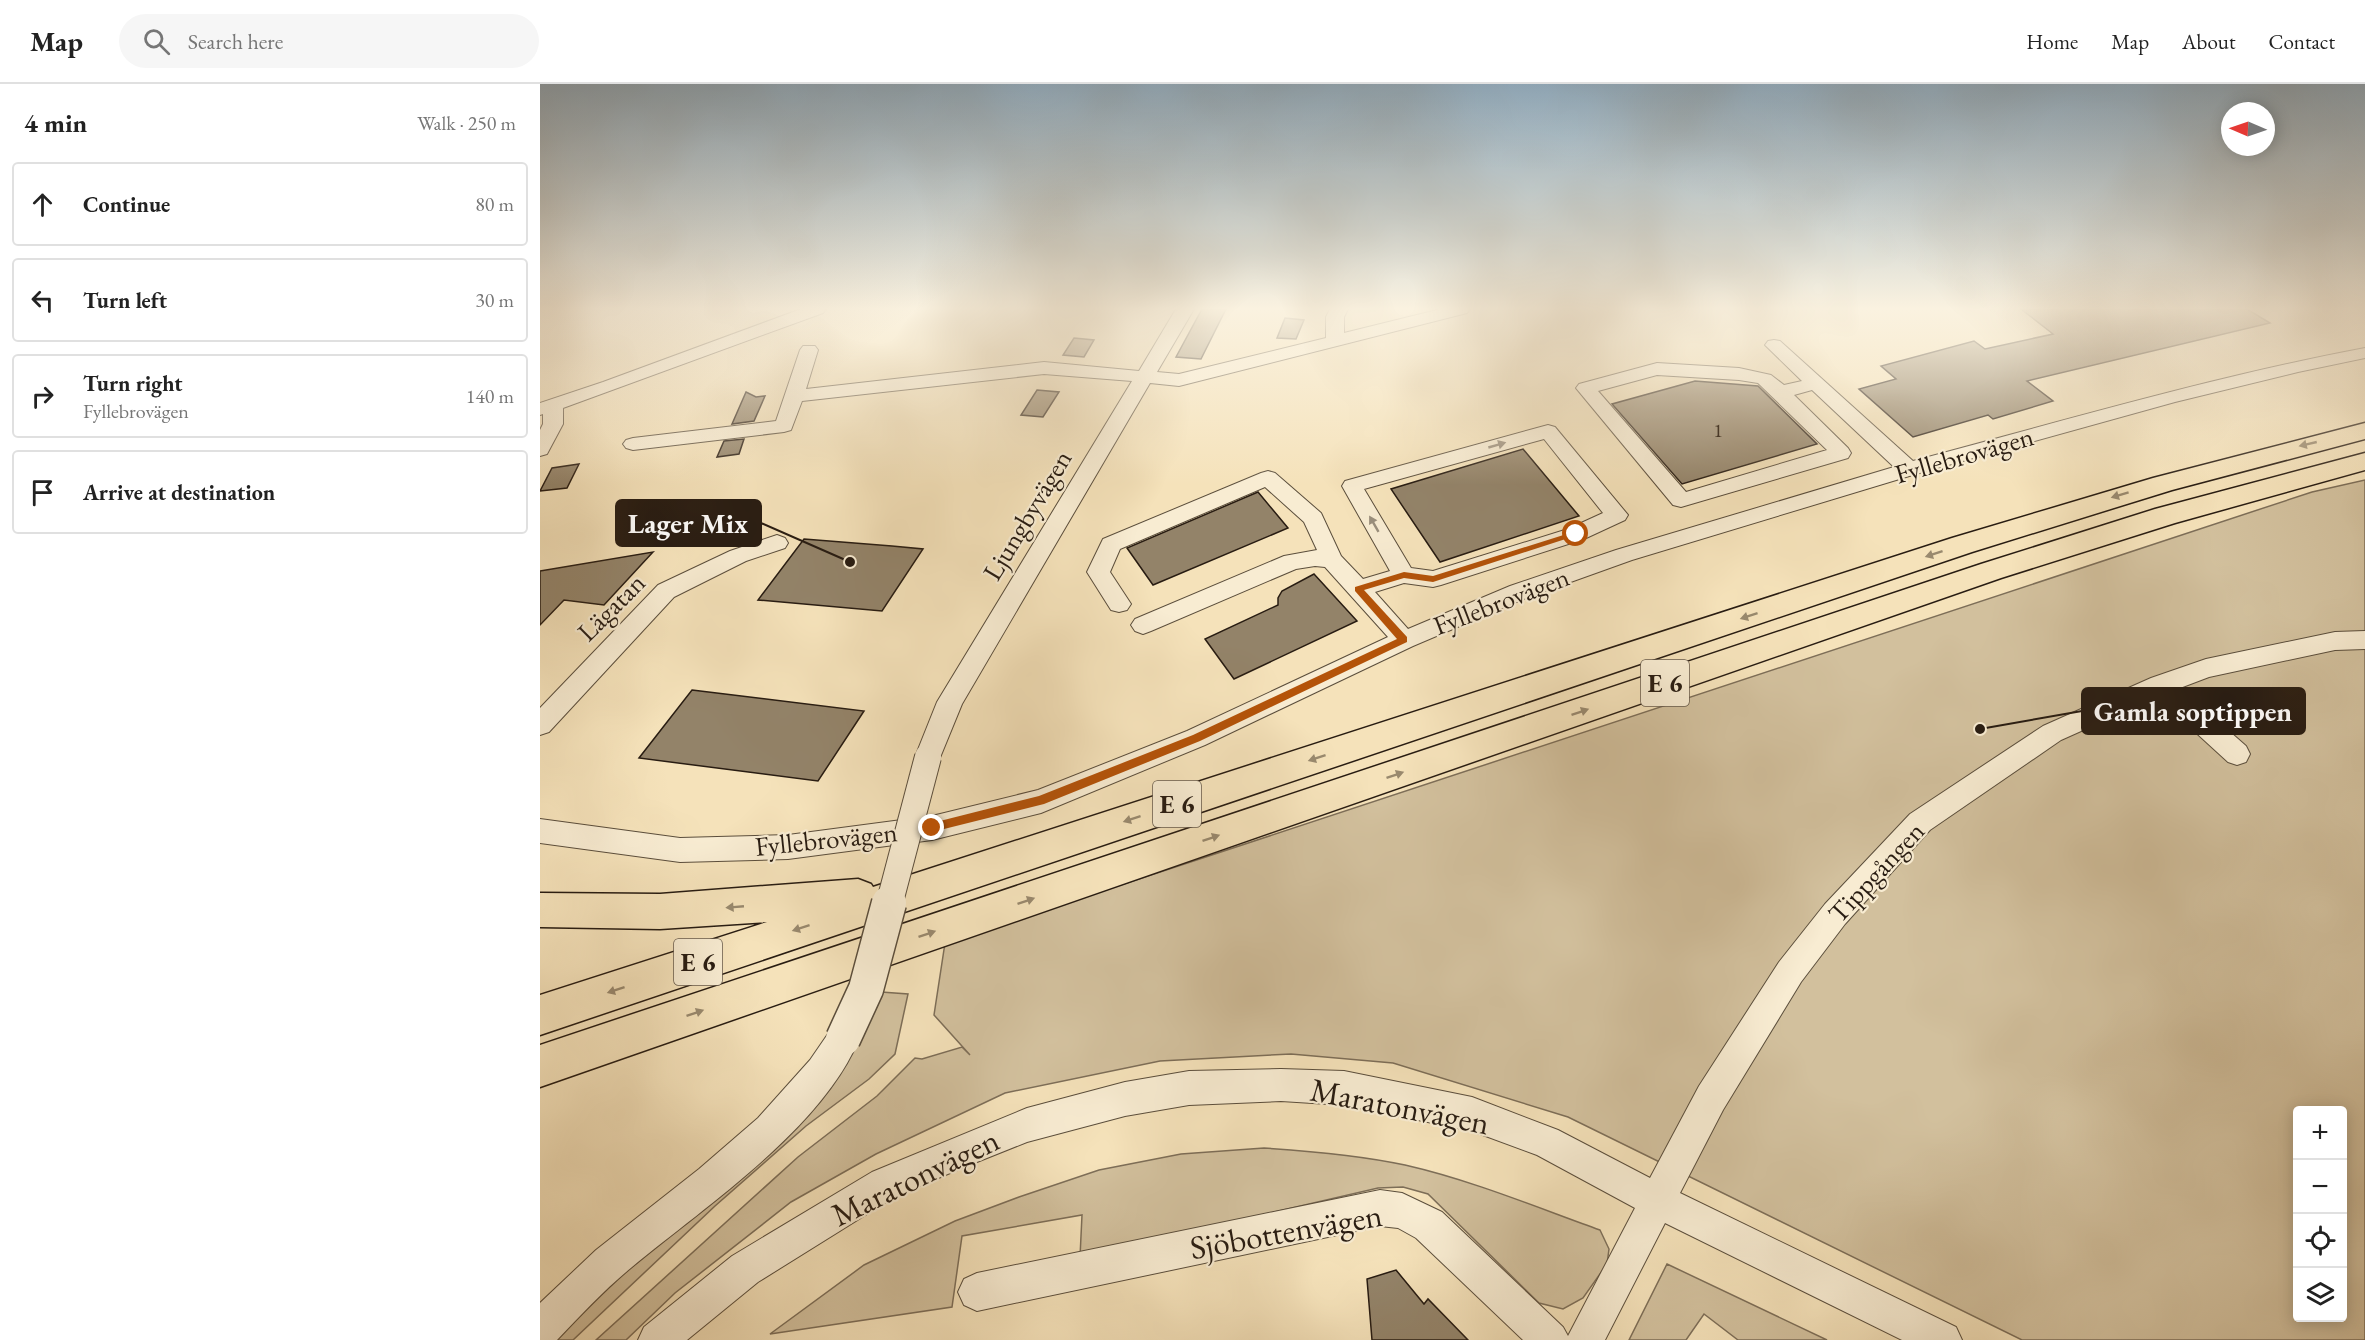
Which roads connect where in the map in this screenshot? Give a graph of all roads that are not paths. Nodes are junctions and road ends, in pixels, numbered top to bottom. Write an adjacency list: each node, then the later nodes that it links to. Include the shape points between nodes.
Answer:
1 (659, 368): 11 (street)
2 (803, 368): 10 (street)
3 (1151, 368): 7 (street, Ljungbyvägen)
4 (1227, 368): 7 (street, via 1179,380)
5 (1798, 368): 8 (street)
6 (2298, 368): 16 (street, Fyllebrovägen, via 2213,386)
7 (1145, 378): 10 (street, via 1044,368); 35 (street, Ljungbyvägen, bridge, via 950,702 928,757 868,980 828,1064 750,1150 617,1256)
8 (1816, 384): 9 (street); 16 (street)
9 (1780, 392): 9 (street, via 1764,379 1739,374 1657,369 1586,388 1681,500 1841,453)
10 (794, 396): 13 (street, via 784,426)
11 (546, 407): 14 (street, via 553,424)
12 (2365, 431): 29 (highway, E 6, one-way to 29, via 2134,491 1972,542)
13 (633, 444)
14 (540, 450)
15 (2365, 460): 32 (highway, E 6, one-way to 15, via 1991,571 2165,516)
16 (1909, 470): 23 (street, Fyllebrovägen, via 1624,555 1518,592)
17 (777, 543): 26 (street, Lägatan, via 738,556 666,591)
18 (1332, 560): 20 (street); 21 (street, via 1313,518 1268,478 1111,544 1098,572); 22 (street, via 1292,562)
19 (1404, 575): 19 (street, one-way to 19, via 1352,486 1548,431 1617,515 1576,534 1433,579); 20 (street)
20 (1358, 589): 23 (street)
21 (1119, 604)
22 (1143, 625)
23 (1404, 640): 28 (street, Fyllebrovägen, via 1196,738 1041,801 932,828 788,847 680,850)
24 (2365, 640): 25 (street, Tippgången, via 2335,641 2206,668)
25 (2160, 685): 27 (street); 33 (street, Tippgången, via 2052,733 1920,822 1835,914 1790,972 1711,1098)
26 (540, 725)
27 (2236, 754)
28 (540, 831)
29 (915, 891): 30 (highway, one-way to 30, via 726,908 639,912); 31 (highway, E 6, one-way to 31)
30 (540, 910)
31 (540, 1015)
32 (540, 1066)
33 (1656, 1200): 36 (street, Maratonvägen, via 1546,1142 1472,1114 1344,1088 1189,1088 1125,1099 1027,1125 884,1184 745,1269); 38 (street, Tippgången); 39 (street, Maratonvägen)
34 (977, 1292): 37 (street, Sjöbottenvägen, via 1380,1208 1402,1211 1429,1225)
35 (540, 1330)
36 (657, 1340)
37 (1550, 1340)
38 (1585, 1340)
39 (1943, 1340)

